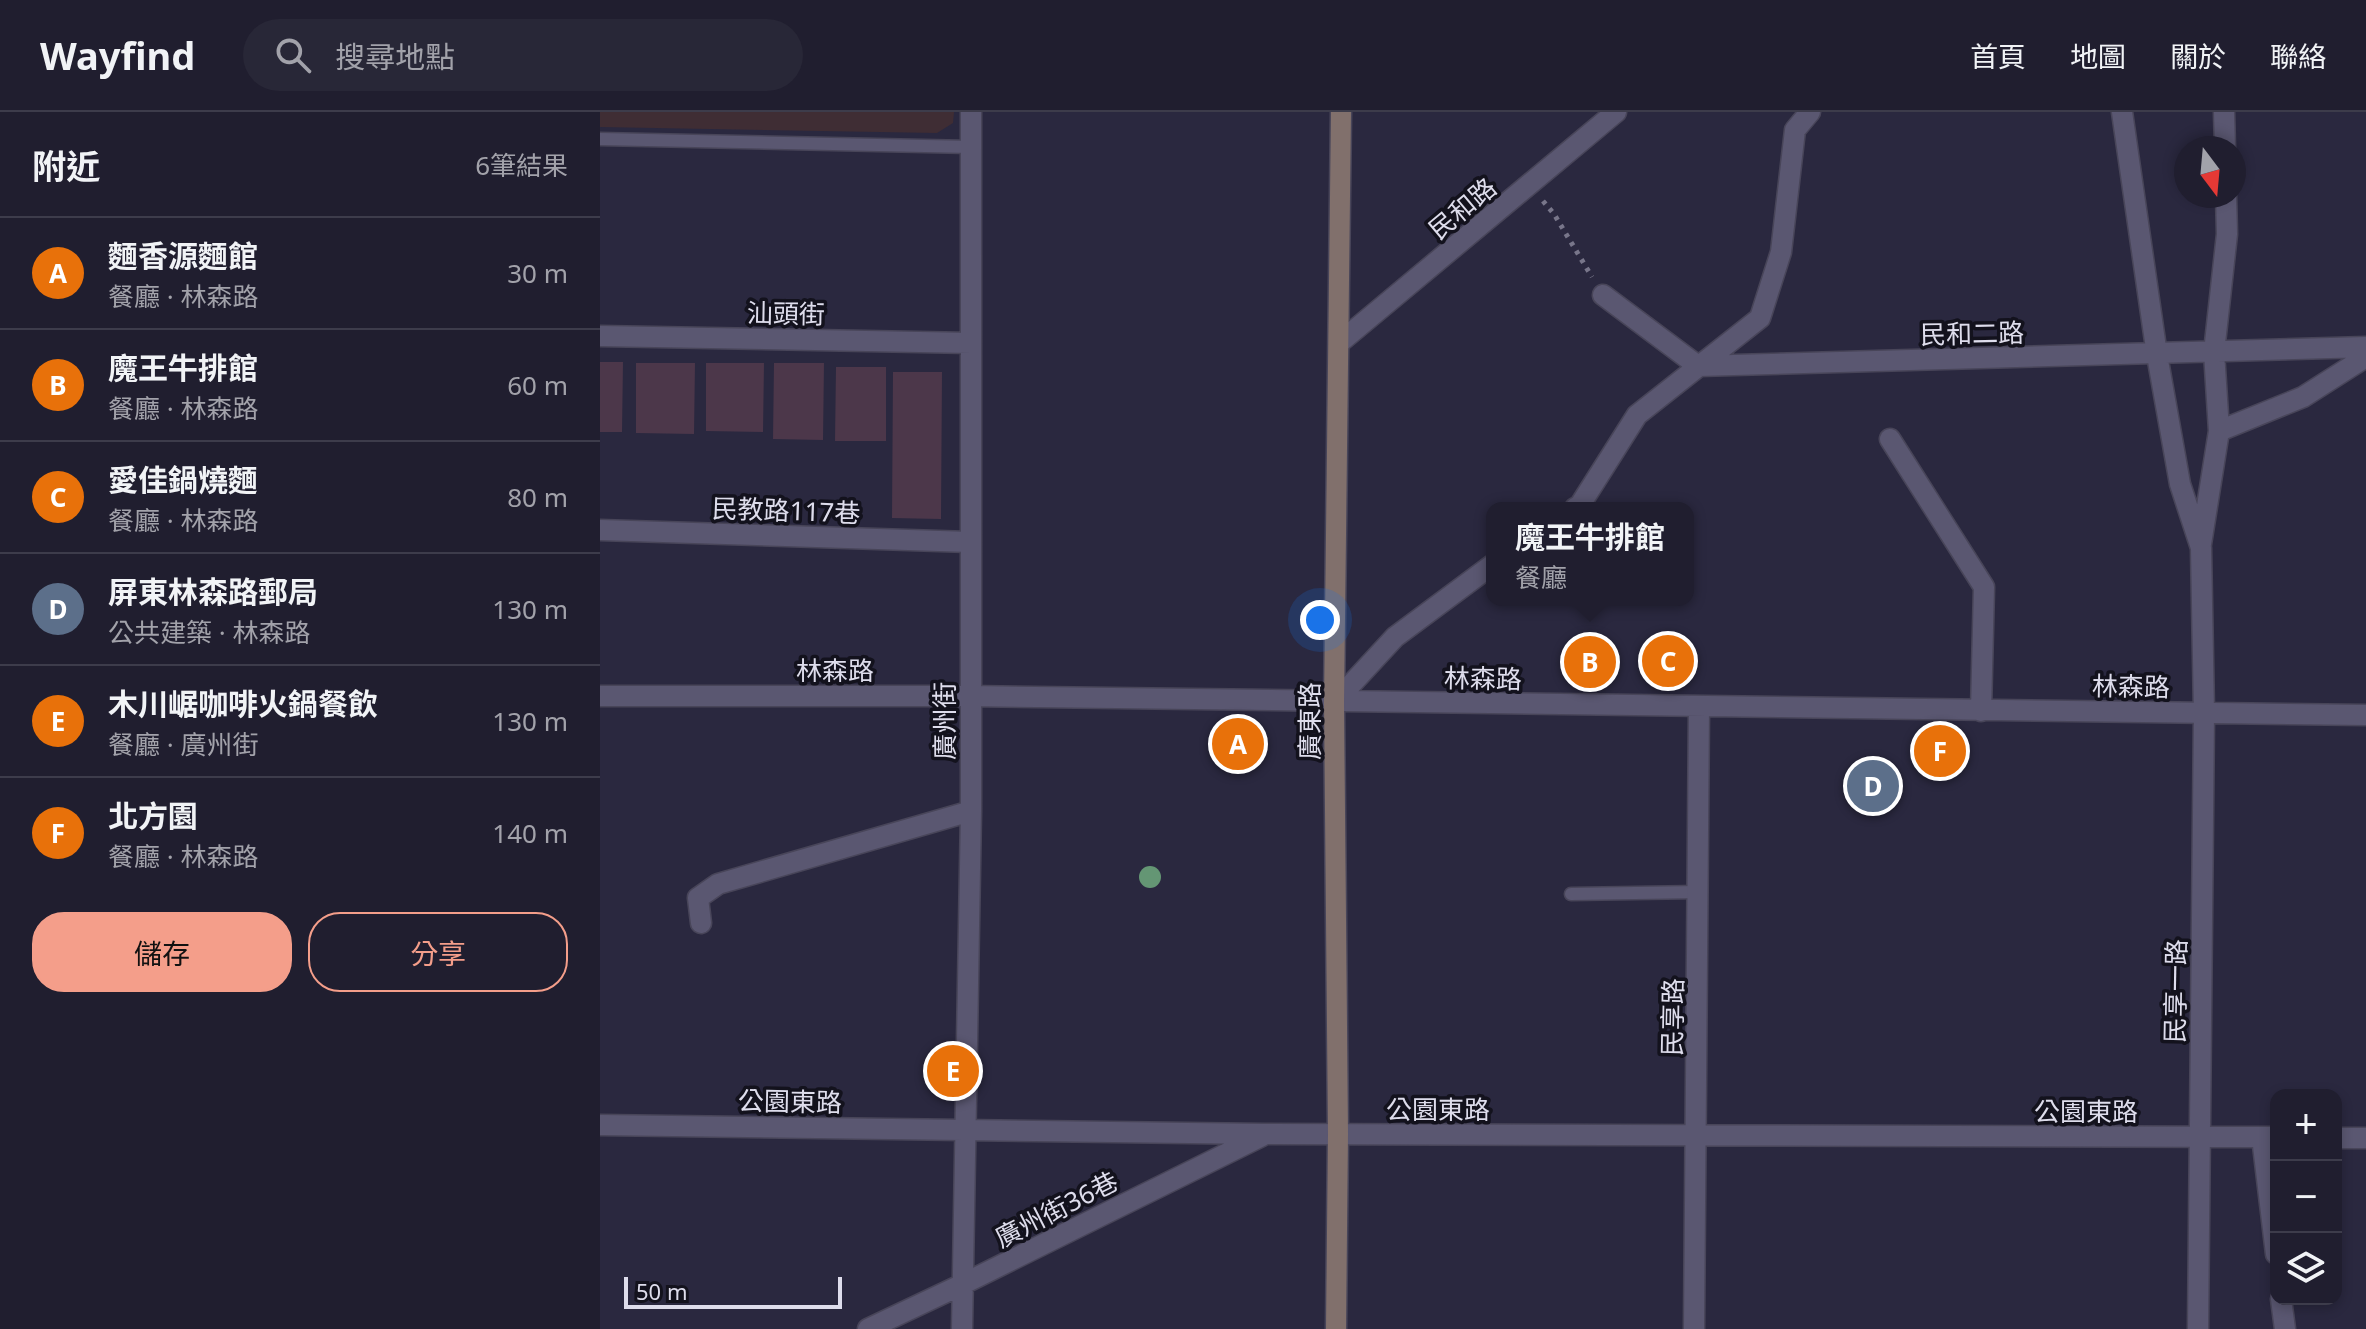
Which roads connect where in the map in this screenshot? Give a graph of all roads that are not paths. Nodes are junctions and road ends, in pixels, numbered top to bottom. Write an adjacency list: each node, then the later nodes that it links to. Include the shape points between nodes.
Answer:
1 (971, 112): 9 (street, 廣州街)
2 (1341, 112): 14 (street, 廣東路)
3 (1616, 112): 14 (street, 民和路)
4 (1810, 112): 19 (street, via 1795,130 1781,252 1760,318)
5 (2122, 112): 17 (street)
6 (2224, 112): 7 (street)
7 (2225, 136)
8 (600, 139): 9 (lane)
9 (971, 147): 13 (street, 廣州街)
10 (2226, 208): 16 (street)
11 (1603, 295): 19 (street)
12 (600, 336): 13 (street, 汕頭街)
13 (971, 343): 24 (street, 廣州街)
14 (1339, 343): 29 (street, 廣東路)
15 (2366, 347): 16 (street, 民和二路)
16 (2214, 352): 17 (street, 民和二路); 20 (street)
17 (2157, 355): 19 (street, 民和二路); 25 (street, via 2180,484)
18 (2366, 357): 20 (street, via 2303,397)
19 (1698, 366): 22 (street, via 1637,415)
20 (2219, 431): 25 (street)
21 (1890, 439): 31 (street, via 1984,587)
22 (1582, 502)
23 (600, 530): 24 (street, 民教路117巷)
24 (970, 542): 28 (street, 廣州街)
25 (2201, 548): 32 (street, 民享一路)
26 (1486, 569): 29 (street, via 1395,637)
27 (600, 696): 28 (street, 林森路)
28 (970, 696): 29 (street, 林森路); 34 (street, 廣州街)
29 (1334, 703): 30 (street, 林森路); 41 (street, 廣東路)
30 (1699, 706): 31 (street, 林森路); 35 (street, 民享路)
31 (1981, 711): 32 (street, 林森路)
32 (2204, 713): 33 (street, 林森路); 43 (street, 民享一路)
33 (2366, 715)
34 (971, 811): 37 (street, via 718,884 698,898); 39 (street, 廣州街)
35 (1699, 892): 36 (lane); 42 (street, 民享路)
36 (1571, 894)
37 (701, 923)
38 (600, 1125): 39 (street, 公園東路)
39 (967, 1130): 40 (street, 公園東路); 48 (street, 廣州街)
40 (1265, 1134): 41 (street, 公園東路); 48 (street, 廣州街36巷)
41 (1338, 1134): 42 (street, 公園東路); 52 (street, 廣東路)
42 (1696, 1137): 43 (street, 公園東路); 53 (street, 民享路)
43 (2199, 1137): 44 (street, 公園東路); 54 (street, 民享一路)
44 (2269, 1137): 47 (street)
45 (2342, 1138): 46 (street)
46 (2366, 1138)
47 (2275, 1233)
48 (961, 1285): 50 (street, 廣州街36巷); 51 (street, 廣州街)
49 (2282, 1305): 55 (street)
50 (868, 1329)
51 (962, 1329)
52 (1336, 1329)
53 (1694, 1329)
54 (2198, 1329)
55 (2285, 1329)

